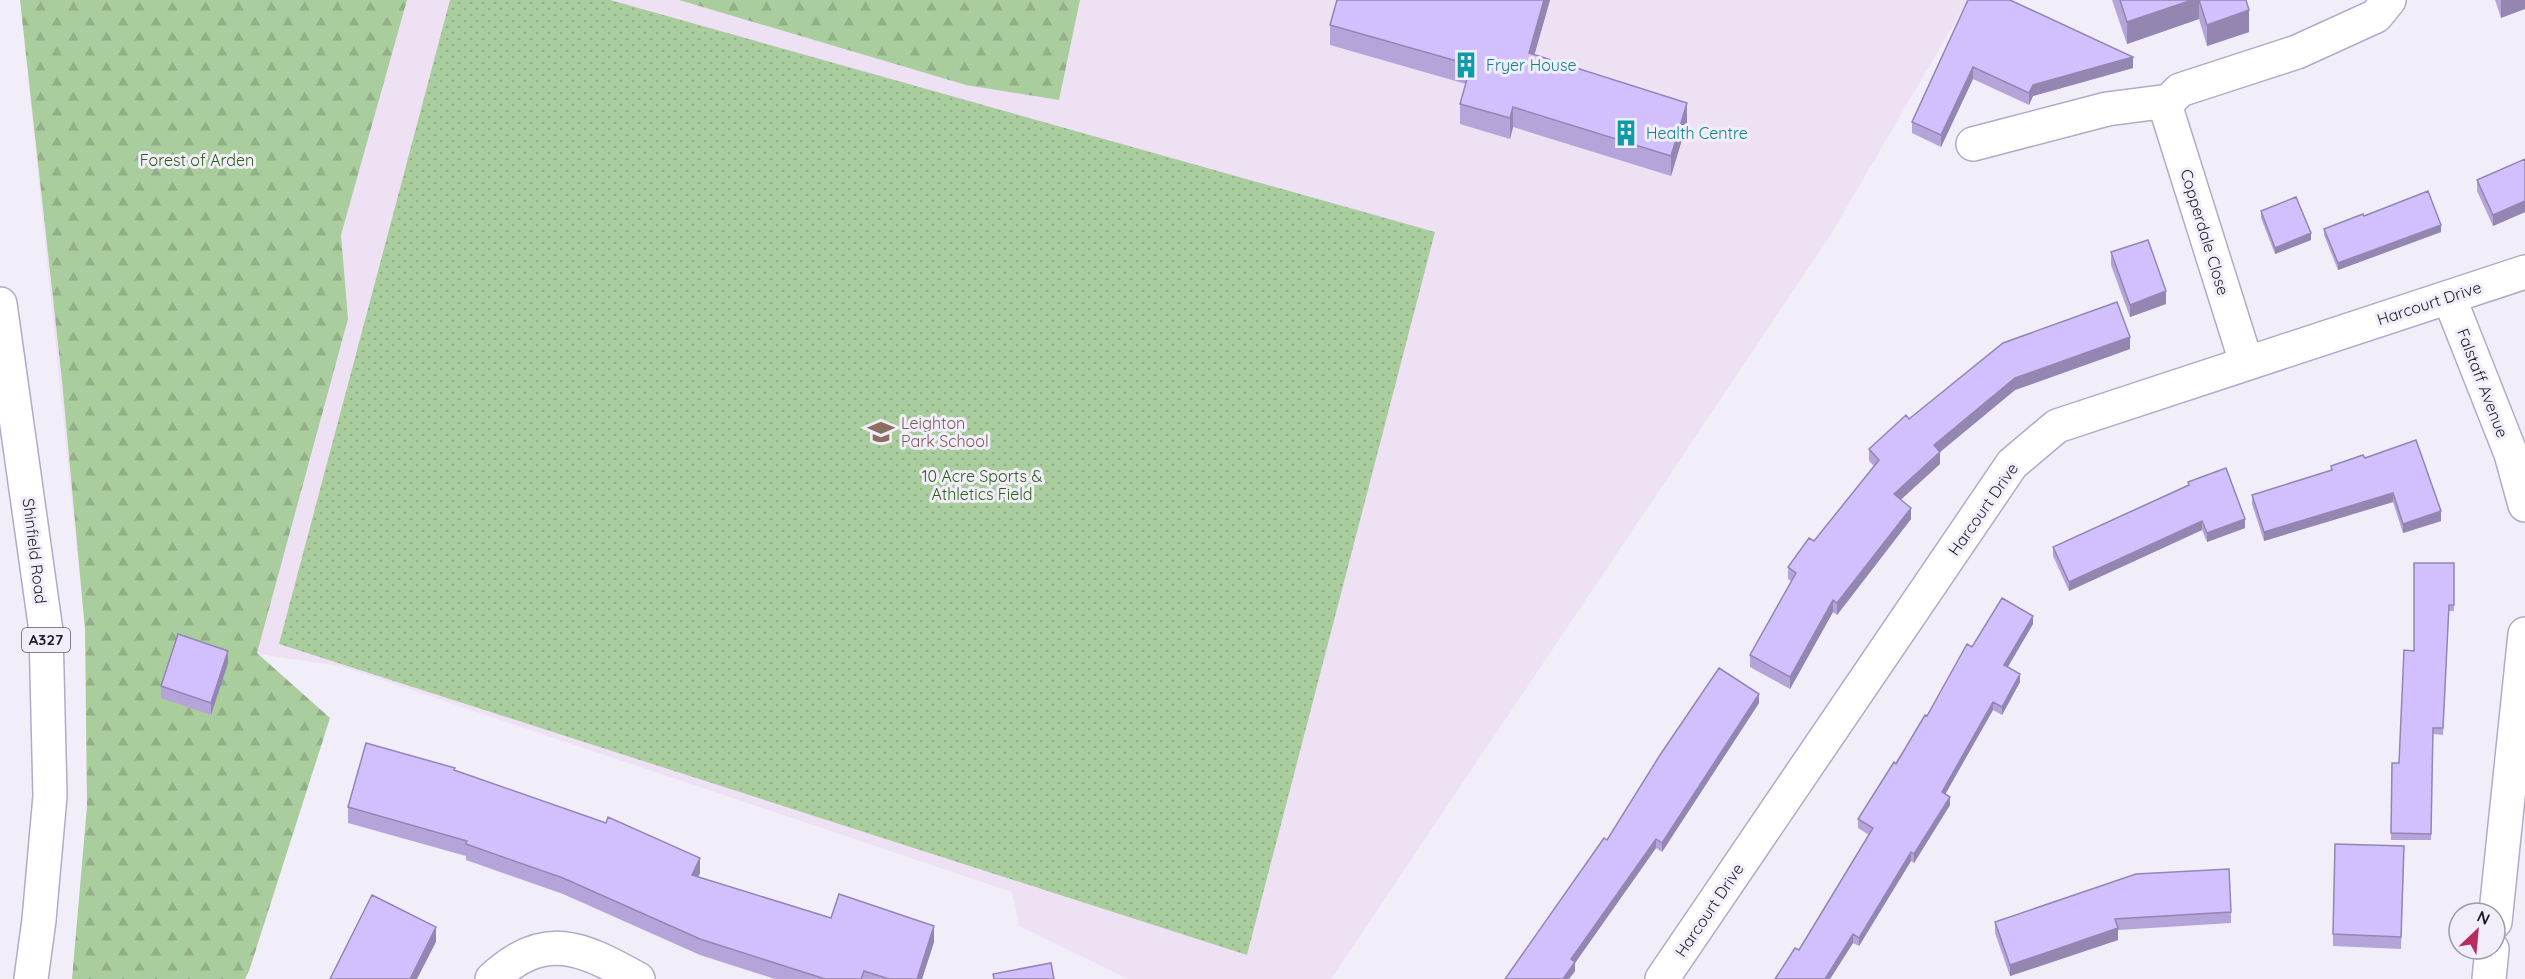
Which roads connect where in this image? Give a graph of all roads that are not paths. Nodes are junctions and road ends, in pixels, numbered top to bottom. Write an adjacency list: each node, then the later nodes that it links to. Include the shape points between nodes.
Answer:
1 (2389, 0): 2 (street, via 2376,15 2307,47 2180,90)
2 (2169, 101): 3 (street, via 2107,110); 7 (street, Copperdale Close, via 2167,111)
3 (1973, 144)
4 (2525, 272): 5 (street, Harcourt Drive)
5 (2449, 297): 7 (street, Harcourt Drive); 8 (street, Falstaff Avenue, via 2511,454)
6 (0, 304): 12 (street, Shinfield Road / A327, via 46,631 50,796)
7 (2246, 362): 15 (street, Harcourt Drive, via 2057,426 2012,464)
8 (2525, 505)
9 (2525, 634): 10 (street)
10 (2497, 901)
11 (2491, 961): 16 (street)
12 (31, 979)
13 (492, 979): 14 (street, via 513,961 545,948 574,949)
14 (638, 979)
15 (1662, 979)
16 (2489, 979)

